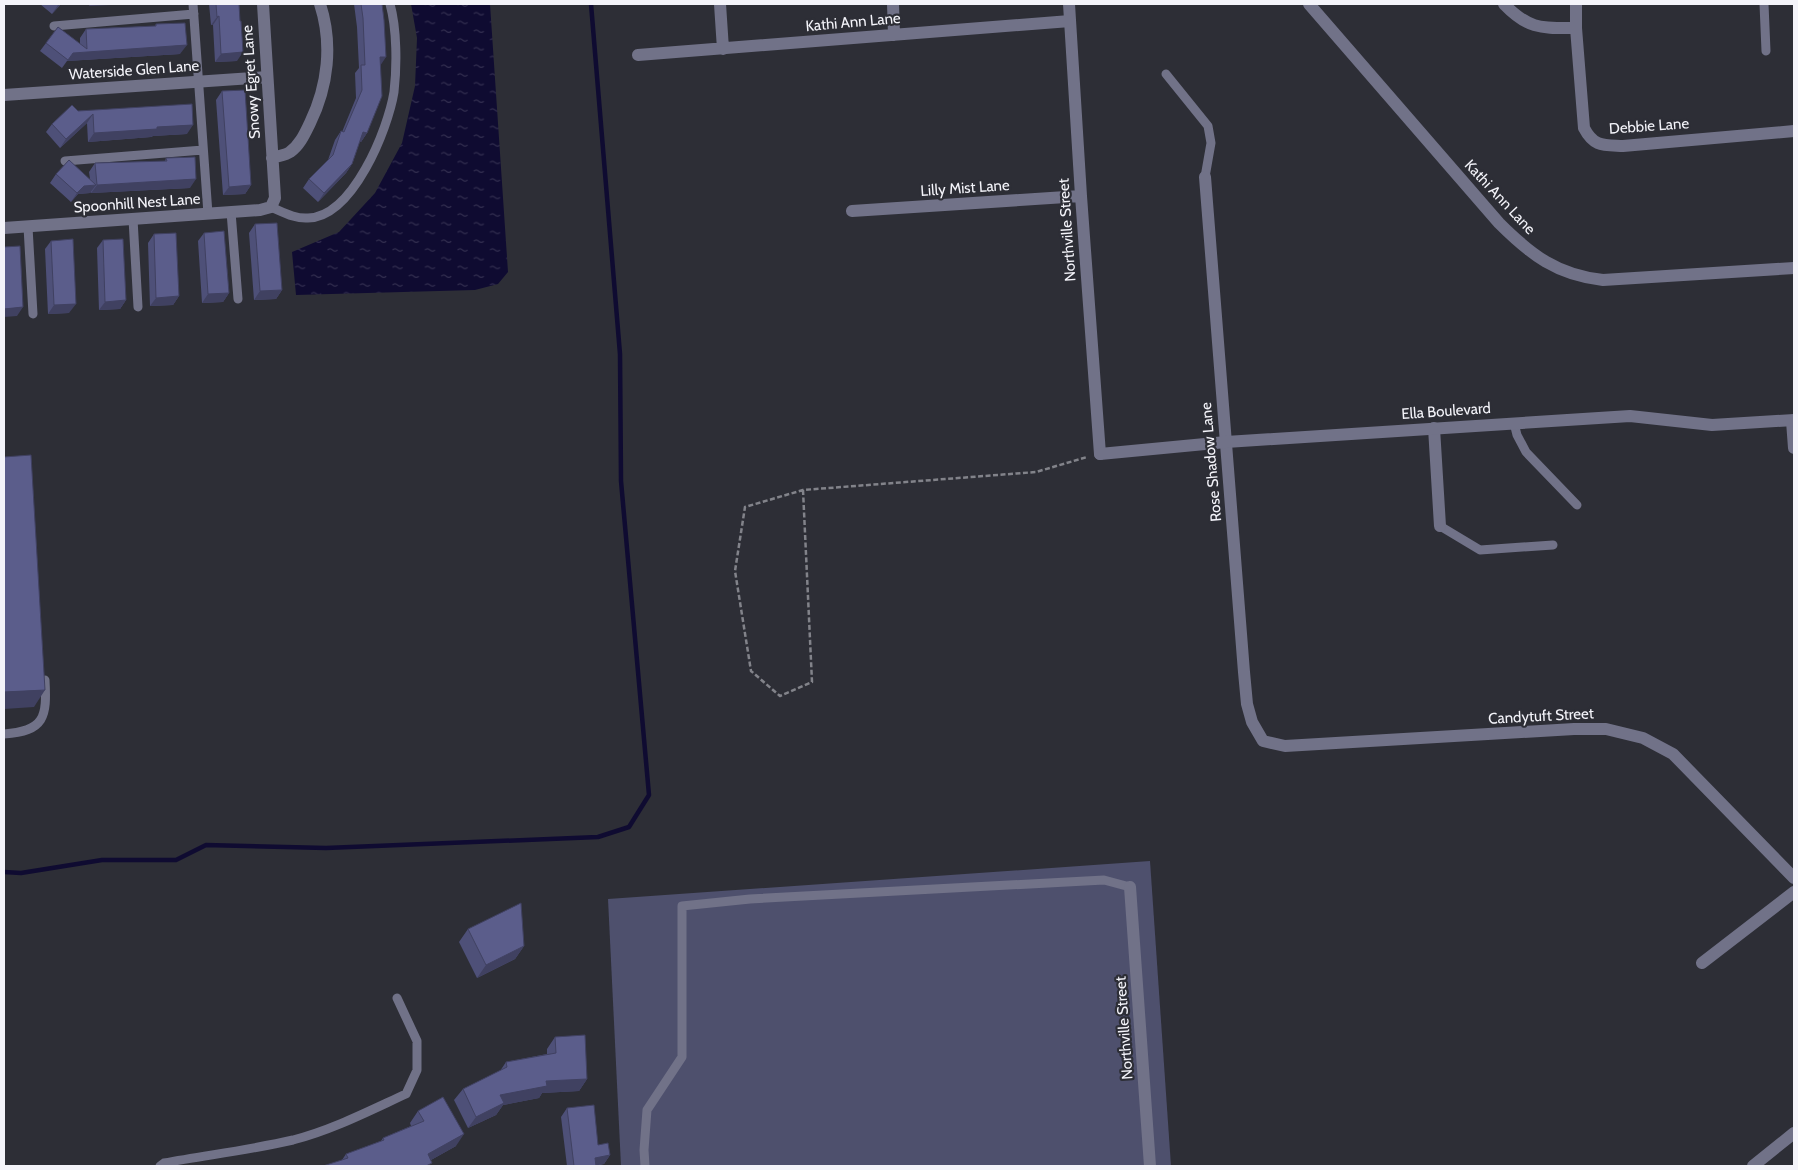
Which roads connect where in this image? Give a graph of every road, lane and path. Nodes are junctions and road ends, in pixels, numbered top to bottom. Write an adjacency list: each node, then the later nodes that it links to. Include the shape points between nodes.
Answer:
1 (193, 4): 12 (lane)
2 (263, 4): 21 (street, Snowy Egret Lane)
3 (320, 4): 26 (street, Snowy Egret Lane, via 328,39 327,73 317,110 304,137 290,152)
4 (390, 4): 30 (lane, via 397,57 394,94 378,147 357,183 345,199 324,214 308,218 291,216)
5 (720, 4): 17 (street)
6 (893, 4): 16 (street)
7 (1069, 4): 13 (street, Northville Street)
8 (1309, 4): 37 (street, Kathi Ann Lane, via 1499,223 1547,263 1574,275 1603,280)
9 (1504, 4): 15 (street, via 1525,22 1543,28)
10 (1576, 4): 15 (street, Debbie Lane)
11 (1764, 4): 18 (lane)
12 (194, 14): 14 (lane); 22 (lane)
13 (1070, 22): 16 (street, Kathi Ann Lane); 29 (street, Northville Street)
14 (54, 26)
15 (1576, 28): 24 (street, Debbie Lane, via 1584,128 1589,138 1601,145 1623,146)
16 (894, 35): 17 (street, Kathi Ann Lane)
17 (723, 49): 19 (street, Kathi Ann Lane)
18 (1766, 50)
19 (638, 55)
20 (1166, 74): 28 (lane, via 1208,126 1211,143)
21 (267, 77): 22 (street, Waterside Glen Lane); 26 (street, Snowy Egret Lane)
22 (198, 82): 23 (street, Waterside Glen Lane); 25 (lane)
23 (4, 95)
24 (1794, 131)
25 (203, 150): 27 (lane); 33 (lane)
26 (272, 158): 30 (street, Snowy Egret Lane, via 275,198)
27 (65, 161)
28 (1205, 177): 44 (street, Rose Shadow Lane)
29 (1081, 196): 32 (street, Lilly Mist Lane); 46 (street, Northville Street)
30 (271, 207): 31 (street, Spoonhill Nest Lane)
31 (232, 212): 33 (street, Spoonhill Nest Lane); 38 (lane)
32 (852, 212)
33 (208, 214): 34 (street, Spoonhill Nest Lane)
34 (133, 219): 35 (street, Spoonhill Nest Lane); 39 (lane)
35 (28, 226): 36 (street, Spoonhill Nest Lane); 40 (lane)
36 (4, 228)
37 (1794, 268)
38 (238, 299)
39 (138, 307)
40 (33, 314)
41 (1793, 420): 42 (street, Ella Boulevard, via 1712,425 1630,416); 45 (street)
42 (1514, 423): 43 (street, Ella Boulevard); 48 (lane, via 1526,452)
43 (1434, 428): 44 (street, Ella Boulevard); 49 (street)
44 (1226, 442): 46 (street, Ella Boulevard); 53 (street, Rose Shadow Lane, via 1247,704 1252,722)
45 (1794, 448)
46 (1100, 454): 47 (path, via 1036,472)
47 (803, 490): 47 (path, via 745,507 735,571 751,671 780,696 812,682)
48 (1577, 505)
49 (1440, 526): 50 (lane, via 1480,550)
50 (1554, 545)
51 (44, 672): 52 (lane, via 46,702 42,716 26,731)
52 (4, 734)
53 (1263, 741): 54 (street, Candytuft Street, via 1285,746 1582,729 1606,729 1643,738 1673,754)
54 (1794, 878)
55 (1130, 886): 61 (lane, via 1104,880 750,899 682,906 682,1057 647,1110); 62 (street, Northville Street)
56 (1794, 892): 57 (street)
57 (1702, 963)
58 (397, 998): 60 (lane, via 417,1041 417,1070 406,1094 346,1122 295,1139)
59 (1794, 1133): 63 (street)
60 (160, 1166)
61 (645, 1166)
62 (1150, 1166)
63 (1753, 1166)

